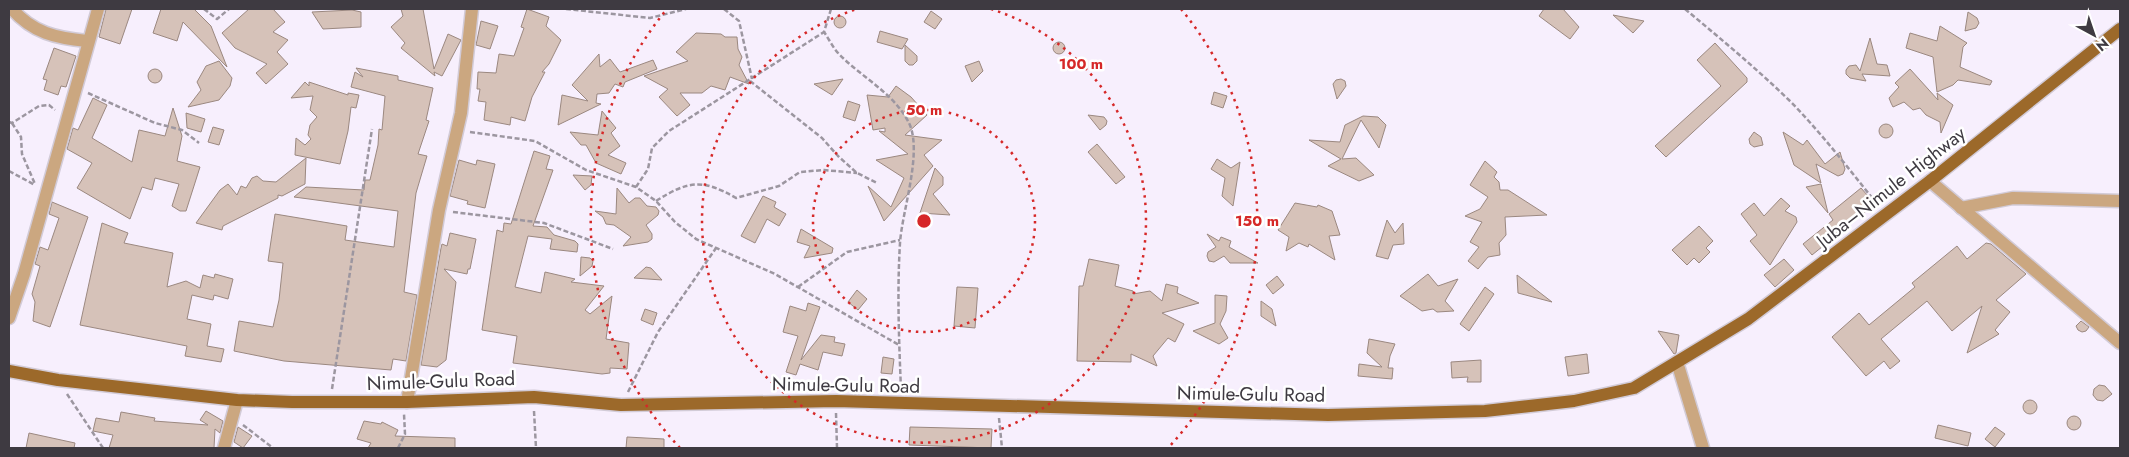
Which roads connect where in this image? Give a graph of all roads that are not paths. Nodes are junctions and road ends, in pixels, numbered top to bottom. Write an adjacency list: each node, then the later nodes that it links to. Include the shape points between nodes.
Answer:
1 (12, 9): 5 (street, via 21,20 55,38)
2 (98, 9): 5 (street)
3 (472, 9): 14 (street, via 458,131)
4 (2120, 29): 6 (main road, Juba–Nimule Highway)
5 (87, 41): 9 (street, via 24,274)
6 (1930, 181): 8 (street); 11 (main road, Juba–Nimule Highway, via 1748,320)
7 (2120, 201): 8 (street, via 2013,198)
8 (1961, 208): 10 (street)
9 (9, 318)
10 (2120, 343)
11 (1676, 362): 14 (main road, Nimule-Gulu Road, via 1634,388 1574,402 1485,411 1328,415 836,401 621,405 534,397); 16 (street)
12 (9, 371): 13 (main road, Nimule-Gulu Road, via 58,380)
13 (237, 400): 14 (main road, Nimule-Gulu Road); 15 (street)
14 (404, 402)
15 (224, 448)
16 (1703, 448)

